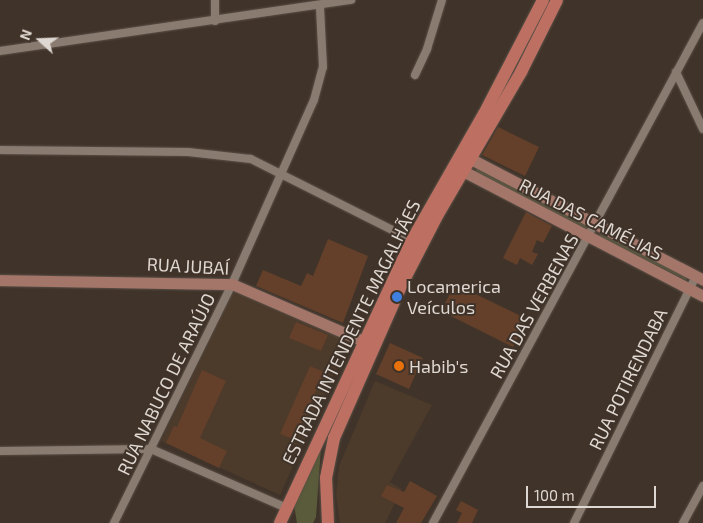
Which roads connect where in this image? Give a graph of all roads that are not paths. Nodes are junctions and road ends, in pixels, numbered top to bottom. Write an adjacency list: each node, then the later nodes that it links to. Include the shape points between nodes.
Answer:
1 (215, 0): 7 (street)
2 (351, 0): 6 (street)
3 (442, 0): 11 (street)
4 (543, 0): 19 (main road, ESTRADA INTENDENTE MAGALHÃES, via 488,106)
5 (557, 0): 14 (main road, ESTRADA INTENDENTE MAGALHÃES)
6 (320, 7): 7 (street); 15 (street, RUA NABUCO DE ARAÚJO, via 321,80)
7 (215, 20): 9 (street)
8 (703, 23): 10 (street, RUA DAS VERBENAS)
9 (0, 51)
10 (676, 72): 12 (street); 17 (street, RUA DAS VERBENAS)
11 (415, 75)
12 (703, 129)
13 (0, 150): 15 (street, via 215,154 251,160)
14 (471, 159): 16 (main road, ESTRADA INTENDENTE MAGALHÃES); 17 (street, RUA DAS CAMÉLIAS)
15 (282, 172): 19 (street); 22 (street, RUA NABUCO DE ARAÚJO)
16 (463, 172): 18 (street, RUA DAS CAMÉLIAS); 29 (main road, ESTRADA INTENDENTE MAGALHÃES, via 402,284 334,438 326,478)
17 (595, 225): 18 (street, RUA DAS VERBENAS); 20 (street, RUA DAS CAMÉLIAS)
18 (588, 239): 23 (street, RUA DAS CAMÉLIAS); 38 (street, RUA DAS VERBENAS)
19 (412, 240): 25 (main road, ESTRADA INTENDENTE MAGALHÃES)
20 (700, 278): 23 (street, RUA POTIRENDABA)
21 (0, 280): 22 (street, RUA JUBAÍ)
22 (232, 284): 25 (street, RUA JUBAÍ); 26 (street, RUA NABUCO DE ARAÚJO)
23 (690, 289): 24 (street, RUA DAS CAMÉLIAS); 39 (street, RUA POTIRENDABA)
24 (703, 296)
25 (363, 341): 30 (main road, ESTRADA INTENDENTE MAGALHÃES)
26 (151, 450): 27 (street); 30 (street); 32 (street, RUA NABUCO DE ARAÚJO)
27 (0, 451)
28 (703, 486): 31 (street)
29 (327, 502): 35 (main road); 36 (main road, ESTRADA INTENDENTE MAGALHÃES); 37 (main road)
30 (287, 508): 33 (main road, ESTRADA INTENDENTE MAGALHÃES); 34 (main road)
31 (685, 522)
32 (114, 523)
33 (280, 523)
34 (290, 523)
35 (321, 523)
36 (328, 523)
37 (332, 523)
38 (433, 523)
39 (574, 523)

